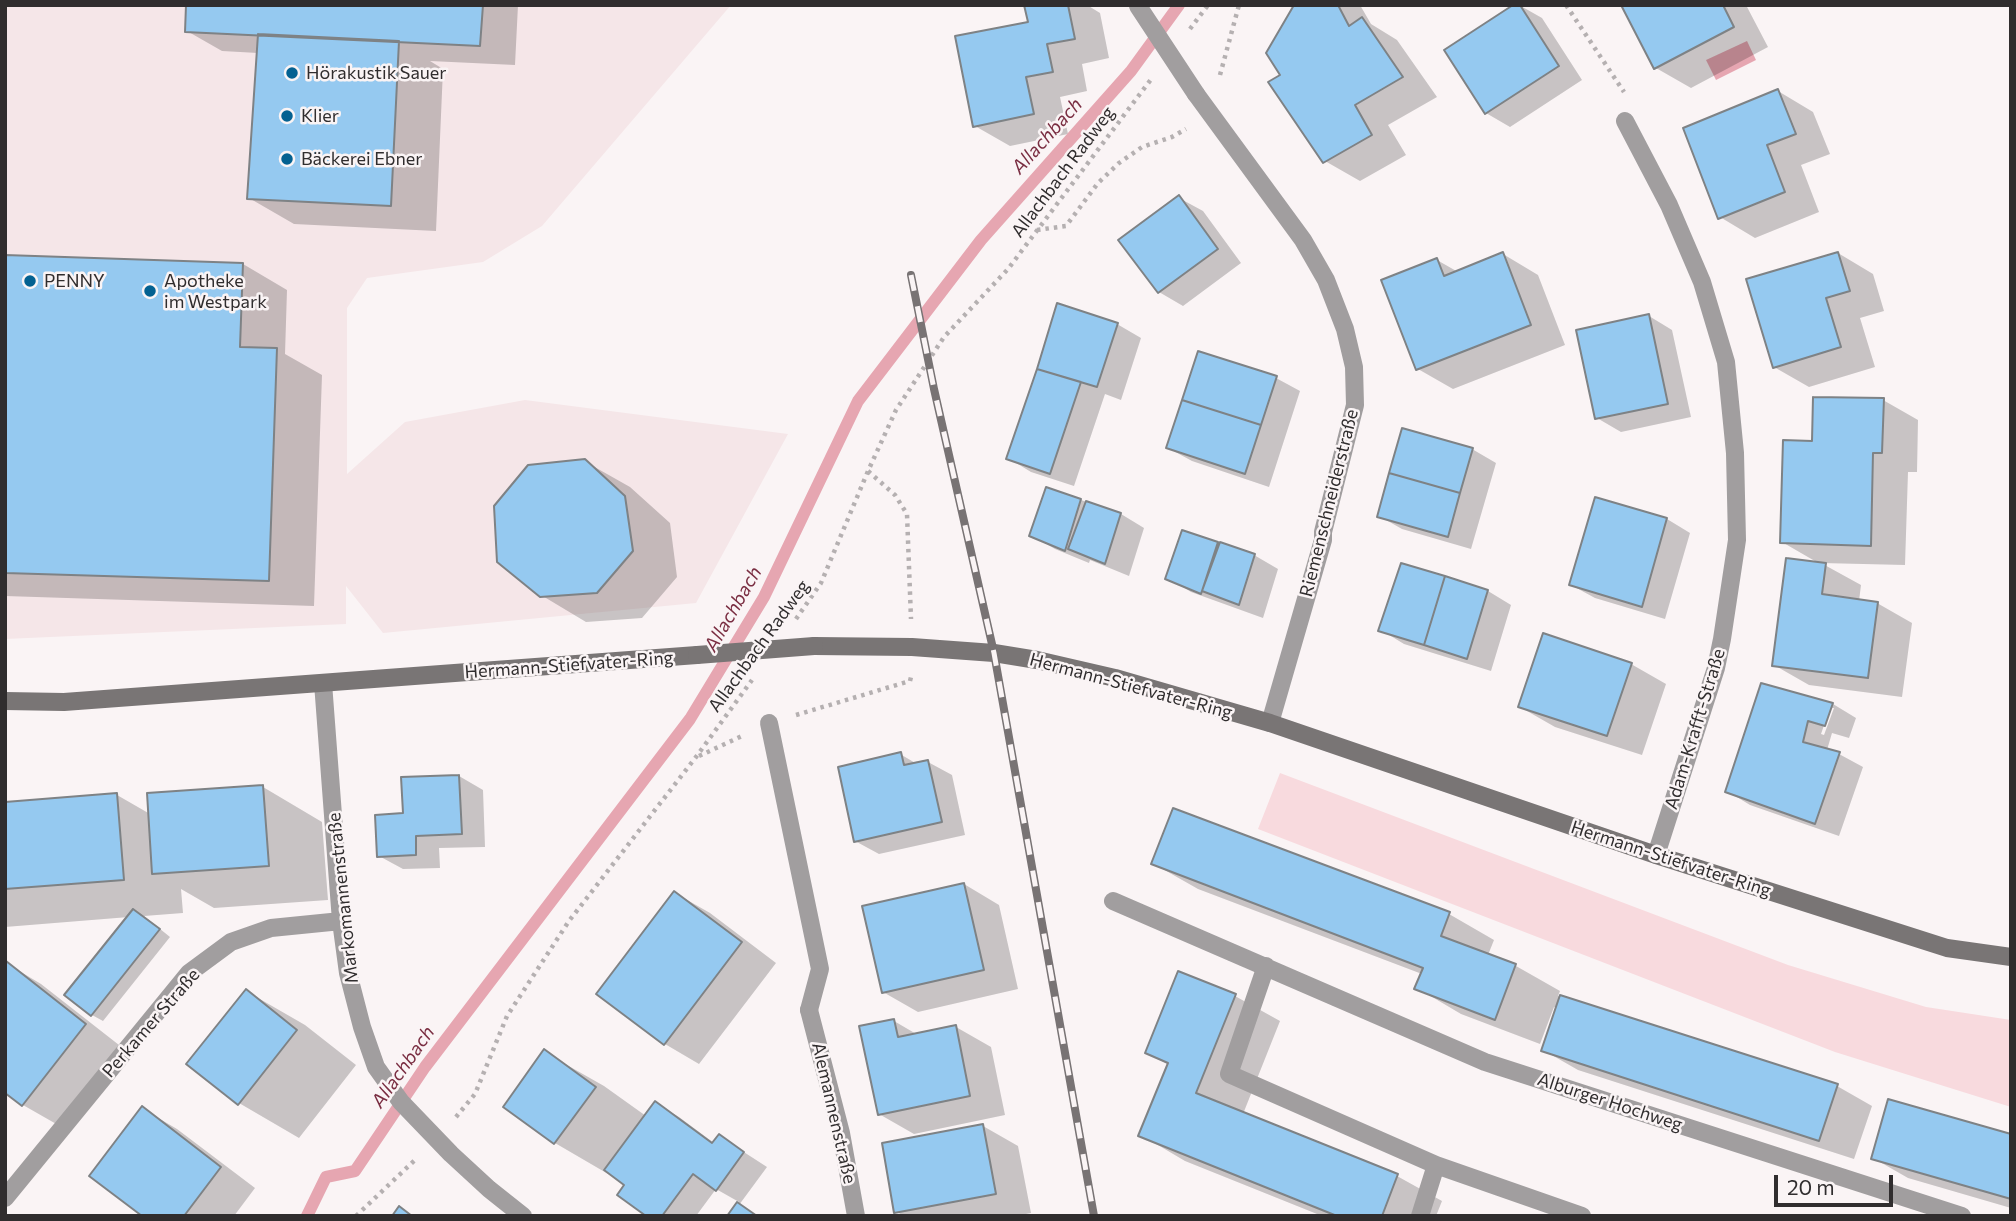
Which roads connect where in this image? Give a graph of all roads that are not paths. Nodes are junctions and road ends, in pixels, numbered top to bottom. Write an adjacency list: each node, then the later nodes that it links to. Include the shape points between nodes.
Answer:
1 (1138, 6): 6 (street, Riemenschneiderstraße, bridge, via 1303,240 1345,329 1354,367 1355,405 1323,540)
2 (1625, 121): 7 (street, Adam-Krafft-Straße, via 1702,282 1726,362 1735,453 1737,540 1722,639)
3 (323, 683): 4 (street, Hermann-Stiefvater-Ring, via 64,702); 6 (street, Hermann-Stiefvater-Ring, bridge, via 814,646 912,646 1038,660); 9 (street, Markomannenstraße)
4 (5, 701)
5 (769, 723): 15 (street, Alemannenstraße, via 820,969 809,1010 841,1133)
6 (1270, 723): 7 (street, Hermann-Stiefvater-Ring)
7 (1656, 855): 10 (street, Hermann-Stiefvater-Ring, via 1947,948)
8 (1113, 901): 11 (street, Alburger Hochweg)
9 (341, 921): 13 (street, Perkamer Straße, via 271,928 232,942 189,973); 14 (street, Markomannenstraße, via 348,973 376,1067 401,1102)
10 (2011, 957)
11 (1266, 966): 12 (street, via 1229,1074); 18 (street, Alburger Hochweg, via 1485,1062)
12 (1436, 1166): 16 (street); 17 (street)
13 (5, 1198)
14 (523, 1216)
15 (856, 1216)
16 (1420, 1216)
17 (1582, 1216)
18 (1962, 1216)

